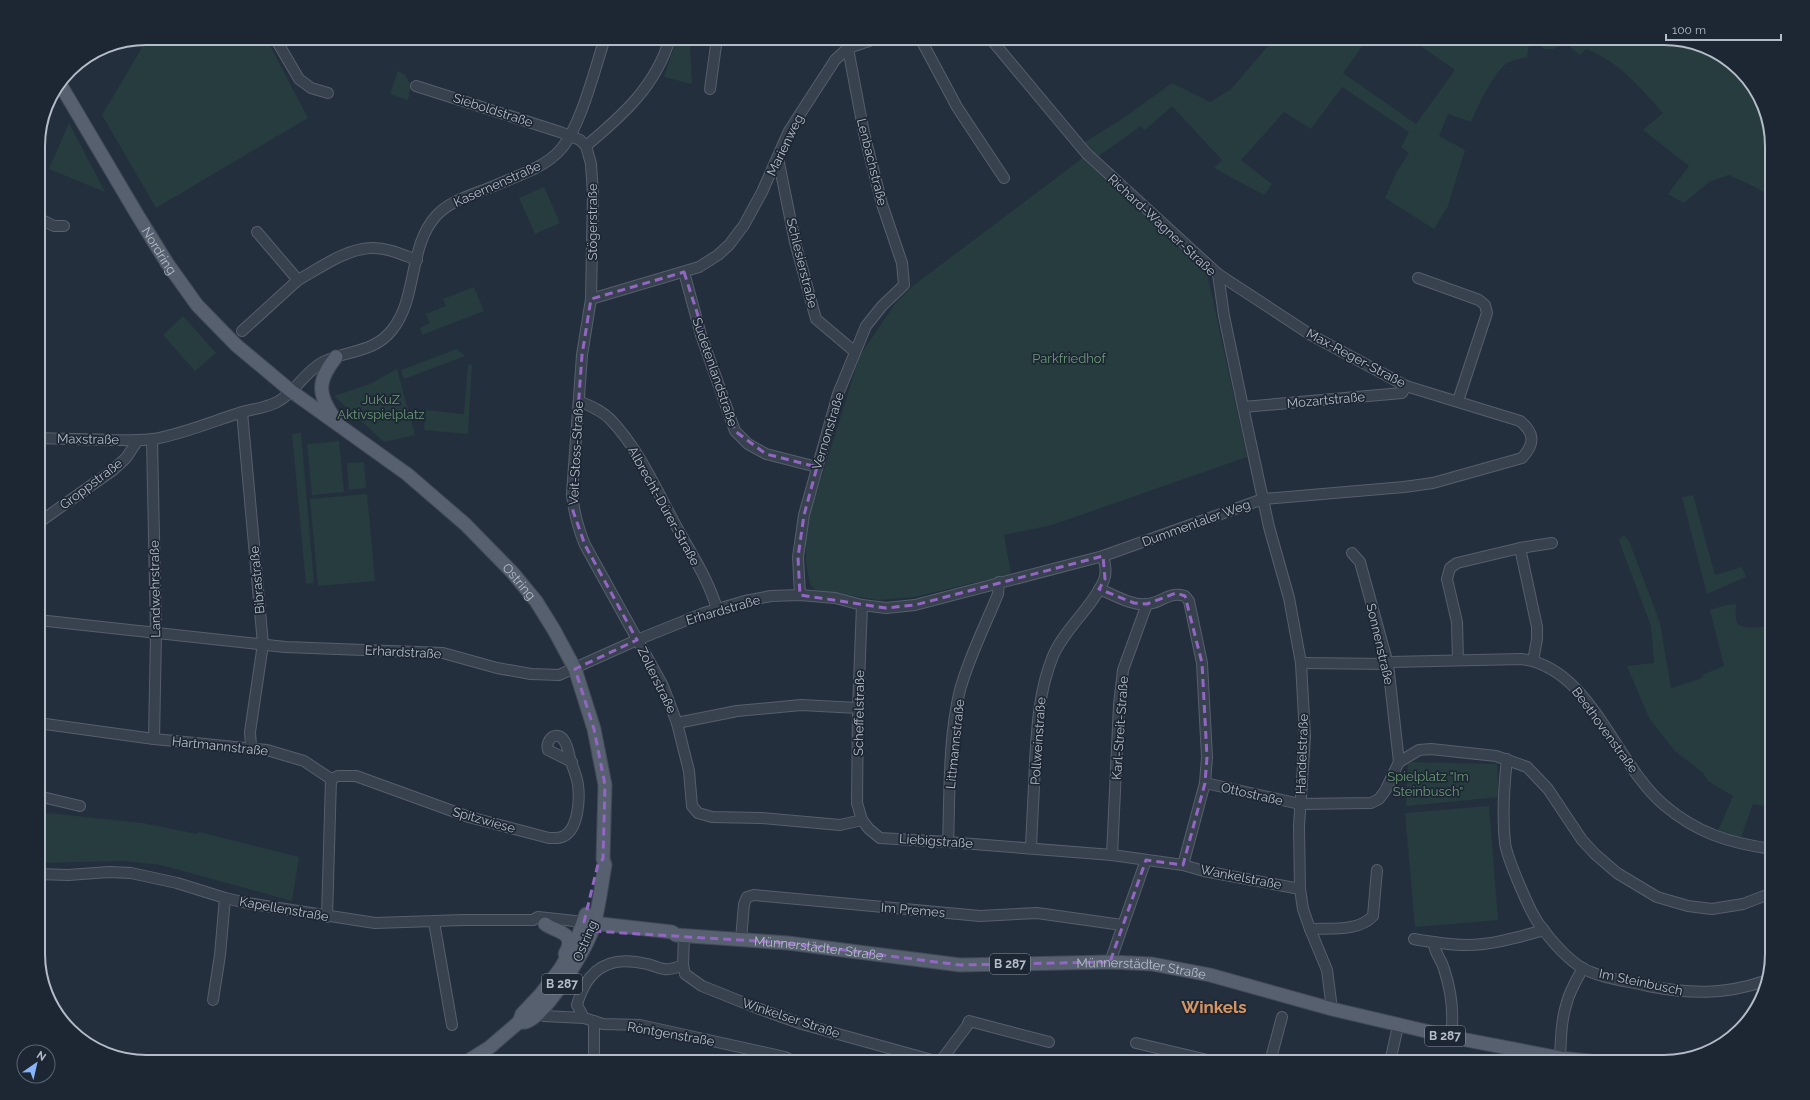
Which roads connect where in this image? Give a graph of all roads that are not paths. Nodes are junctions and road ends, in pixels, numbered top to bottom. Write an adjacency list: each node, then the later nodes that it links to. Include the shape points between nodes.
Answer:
1 (279, 45): 12 (street, via 299,79 310,88)
2 (603, 45): 13 (street, Kasernenstraße)
3 (667, 45): 14 (street, via 658,71 637,100)
4 (716, 45): 11 (street)
5 (846, 45): 15 (street, Marienweg, via 789,131)
6 (847, 45): 25 (street, Lenbachstraße, via 864,133 882,204 902,263)
7 (924, 45): 16 (street, via 957,107)
8 (996, 45): 22 (street, Richard-Wagner-Straße, via 1086,153)
9 (416, 86): 13 (street, Sieboldstraße, via 553,129)
10 (63, 89): 31 (main road, Nordring, via 167,263 197,305 236,345)
11 (710, 89)
12 (328, 93)
13 (570, 137): 14 (street, via 580,140); 20 (street, Kasernenstraße, via 546,162 451,204 437,214 428,226)
14 (586, 146): 26 (street, Stögerstraße, via 591,164 593,194)
15 (778, 158): 21 (street, Marienweg, via 744,225 729,245 704,266); 28 (street, Schlesierstraße, via 795,242 816,319)
16 (1004, 178)
17 (45, 222): 18 (street, via 54,226)
18 (64, 226)
19 (257, 232): 24 (street)
20 (416, 260): 24 (street, via 377,248 357,250); 29 (street, Kasernenstraße, via 402,312 393,329 381,342)
21 (684, 272): 26 (street); 41 (street, Sudetenlandstraße, via 701,335 734,431 748,444 766,454)
22 (1218, 274): 30 (street, Max-Reger-Straße, via 1311,335); 34 (street, Richard-Wagner-Straße)
23 (1418, 278): 33 (street, via 1479,300 1485,305 1487,312)
24 (298, 280): 27 (street)
25 (904, 285): 28 (street, Vernonstraße, via 866,326)
26 (591, 299): 32 (street, Veit-Stoss-Straße)
27 (242, 330)
28 (854, 352): 41 (street, Vernonstraße, via 838,394)
29 (336, 357): 31 (street, Kasernenstraße, via 317,366); 36 (main road, via 328,368 321,387 325,405)
30 (1406, 386): 33 (street, Max-Reger-Straße); 34 (street, Mozartstraße, via 1402,393)
31 (291, 391): 35 (street, Kasernenstraße, via 275,404); 36 (main road, Ostring)
32 (578, 401): 53 (street, Albrecht-Dürer-Straße, via 598,410 609,419 633,448 713,595); 56 (street, Veit-Stoss-Straße, via 573,511 585,546)
33 (1458, 401): 40 (street, Max-Reger-Straße, via 1520,421 1528,427 1532,438)
34 (1242, 407): 42 (street, Richard-Wagner-Straße)
35 (242, 412): 38 (street, Maxstraße, via 170,436); 57 (street, Bibrastraße)
36 (340, 427): 62 (main road, Ostring, via 407,474 465,524 512,572 536,601)
37 (45, 438): 39 (street, Maxstraße)
38 (152, 439): 39 (street, Maxstraße); 55 (street, Landwehrstraße)
39 (138, 440): 43 (street, Groppstraße, via 126,458 113,470)
40 (1530, 450): 42 (street, Dummentaler Weg, via 1522,458 1433,483)
41 (817, 467): 50 (street, Vernonstraße, via 804,516 798,557)
42 (1263, 499): 47 (street, Dummentaler Weg); 60 (street, Händelstraße, via 1289,598)
43 (45, 518)
44 (1552, 543): 45 (street)
45 (1520, 548): 58 (street, via 1457,563 1448,571 1447,579 1457,622); 59 (street, via 1537,627)
46 (1352, 553): 61 (street, Sonnenstraße, via 1360,562)
47 (1103, 556): 48 (street, Dummentaler Weg); 49 (street, Pollweinstraße, via 1106,567 1105,579)
48 (999, 582): 52 (street, Dummentaler Weg, via 915,605 886,608); 77 (street, Littmannstraße, via 998,594 967,667 955,716)
49 (1099, 589): 51 (street, via 1134,603); 78 (street, Pollweinstraße, via 1091,604 1053,655 1041,694 1037,719)
50 (800, 595): 52 (street, Erhardstraße, via 835,598); 53 (street, Erhardstraße, via 771,596)
51 (1147, 604): 72 (street, via 1176,593 1186,596 1189,601 1202,663 1207,757); 80 (street, Karl-Streit-Straße, via 1123,670)
52 (862, 606): 63 (street, Scheffelstraße)
53 (717, 609): 56 (street, Erhardstraße)
54 (45, 621): 55 (street, Erhardstraße)
55 (156, 634): 57 (street, Erhardstraße); 66 (street, Landwehrstraße)
56 (637, 640): 62 (street, Erhardstraße); 64 (street, Zollerstraße, via 663,686)
57 (263, 644): 62 (street, Erhardstraße, via 443,653 497,668 531,674 559,675); 67 (street, Bibrastraße, via 250,732)
58 (1458, 660): 59 (street, Beethovenstraße); 61 (street, Beethovenstraße)
59 (1532, 661): 79 (street, Beethovenstraße, via 1553,669 1573,684 1644,784 1684,821 1716,837)
60 (1301, 663): 61 (street, Beethovenstraße); 74 (street, Händelstraße, via 1305,736)
61 (1388, 664): 70 (street, Sonnenstraße)
62 (575, 669): 92 (main road, Ostring, via 594,729 605,785 605,865)
63 (858, 708): 64 (street, via 801,705 737,711); 76 (street, Scheffelstraße, via 857,803)
64 (677, 723): 76 (street, Zollerstraße, via 689,771 692,806 698,813 712,817 761,818 840,825)
65 (45, 724): 66 (street, Hartmannstraße)
66 (154, 739): 67 (street, Hartmannstraße)
67 (251, 747): 71 (street, Hartmannstraße, via 304,761)
68 (1507, 758): 70 (street, via 1431,749 1420,750); 86 (street, via 1527,767 1548,789 1582,840 1595,854 1617,873 1657,897 1688,906 1712,909 1743,904); 94 (street, Im Steinbusch, via 1504,785 1506,844 1515,873 1538,923)
69 (572, 762): 71 (street, Spitzwiese, via 578,786 576,812 570,831 557,838 548,838 469,817 356,776 338,776)
70 (1399, 762): 74 (street, Ottostraße, via 1385,791 1371,804)
71 (330, 779): 88 (street)
72 (1205, 783): 74 (street, Ottostraße); 82 (street)
73 (45, 798): 75 (street)
74 (1300, 804): 85 (street, Händelstraße)
75 (80, 806)
76 (862, 820): 77 (street, Liebigstraße, via 868,829 880,838)
77 (948, 842): 78 (street, Liebigstraße)
78 (1031, 848): 80 (street, Liebigstraße)
79 (1765, 848)
80 (1112, 855): 81 (street, Liebigstraße)
81 (1146, 860): 82 (street, Liebigstraße); 91 (street)
82 (1183, 865): 85 (street, Wankelstraße)
83 (1377, 870): 93 (street, via 1373,916 1368,921 1345,928)
84 (45, 874): 87 (street, Kapellenstraße, via 131,873 177,883)
85 (1300, 889): 93 (street, Händelstraße)
86 (1765, 896)
87 (225, 898): 88 (street, Kapellenstraße); 104 (street, via 220,955)
88 (327, 917): 89 (street, Kapellenstraße, via 375,923)
89 (434, 922): 90 (street, Kapellenstraße); 110 (street)
90 (539, 922): 92 (street, Kapellenstraße); 102 (main road, via 560,930 568,939 568,949 556,968)
91 (1122, 925): 97 (street, Im Premes, via 1037,913 980,916 754,895 747,897 744,904); 99 (street)
92 (588, 927): 95 (main road, Münnerstädter Straße / B 287, via 672,932); 102 (main road, Ostring / B 287); 106 (main road, Ostring / B 287, via 580,957)
93 (1310, 929): 105 (street, Händelstraße, via 1327,970)
94 (1544, 930): 98 (street, via 1494,942 1466,945); 101 (street, Im Steinbusch, via 1556,946)
95 (680, 935): 97 (main road, Münnerstädter Straße / B 287); 100 (street)
96 (1414, 939): 98 (street)
97 (741, 940): 99 (main road, Münnerstädter Straße / B 287, via 788,943 960,965)
98 (1434, 943): 112 (street, via 1449,988 1452,1026)
99 (1110, 962): 105 (main road, Münnerstädter Straße / B 287, via 1184,969)
100 (683, 965): 108 (street, via 665,969 630,961 613,962 602,966 581,991 577,1005); 118 (street, Winkelser Straße, via 685,974 702,986 757,1008 802,1024)
101 (1583, 968): 103 (street, Im Steinbusch, via 1606,977 1676,991 1703,993 1731,990); 124 (street, via 1566,1003 1562,1020)
102 (556, 975): 109 (main road, Ostring / B 287, via 522,1014)
103 (1761, 982)
104 (212, 1000)
105 (1332, 1009): 111 (main road, Münnerstädter Straße / B 287)
106 (538, 1013): 108 (street, Röntgenstraße, via 544,1016); 109 (main road, Ostring / B 287, via 528,1022)
107 (1282, 1017): 121 (street)
108 (589, 1020): 116 (street); 117 (street, Röntgenstraße, via 603,1024 640,1025)
109 (519, 1022): 115 (main road, Ostring / B 287)
110 (452, 1025)
111 (1398, 1026): 112 (main road, Münnerstädter Straße / B 287); 122 (street)
112 (1450, 1037): 123 (main road, Münnerstädter Straße / B 287)
113 (1049, 1042): 119 (street, Winkelser Straße, via 969,1021)
114 (1136, 1043): 120 (street)
115 (477, 1055)
116 (594, 1055)
117 (776, 1055)
118 (915, 1055)
119 (945, 1055)
120 (1187, 1055)
121 (1272, 1055)
122 (1392, 1055)
123 (1544, 1055)
124 (1560, 1055)

